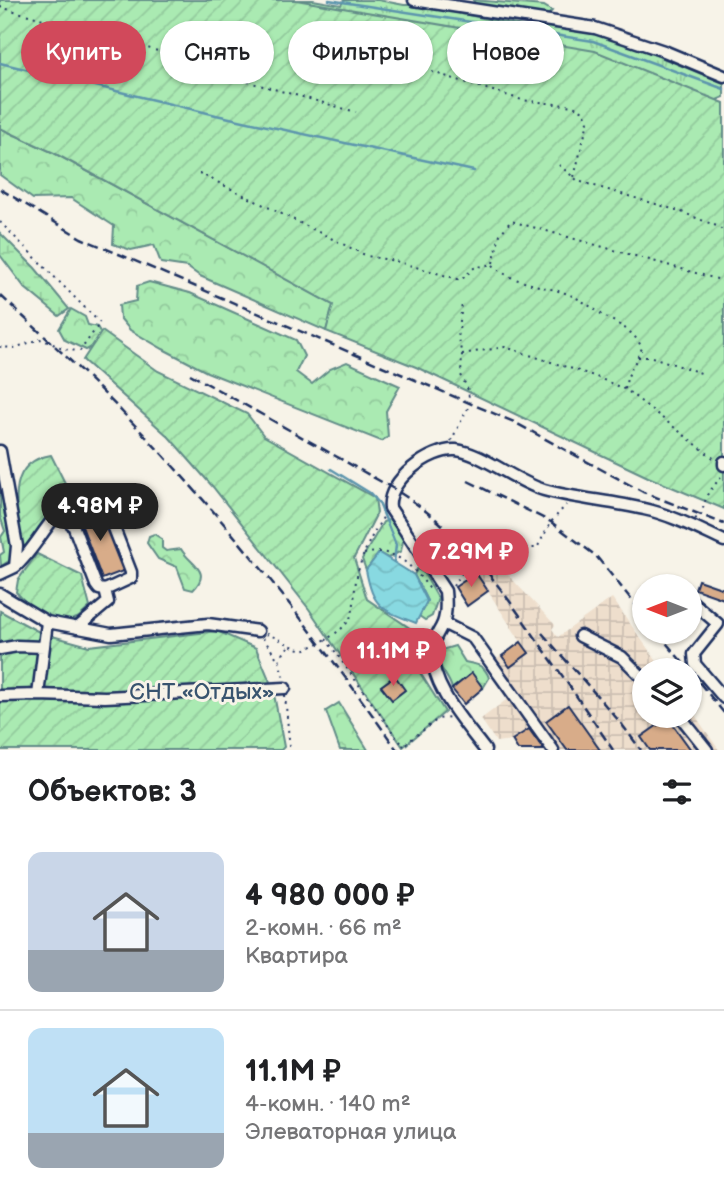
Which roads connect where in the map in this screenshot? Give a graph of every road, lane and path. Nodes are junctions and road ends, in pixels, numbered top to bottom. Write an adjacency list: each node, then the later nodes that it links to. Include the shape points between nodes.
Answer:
1 (414, 0): 4 (street, via 595,28)
2 (0, 7): 5 (path)
3 (433, 72): 8 (path, via 522,100 584,111 589,122)
4 (724, 76)
5 (356, 111)
6 (559, 165): 8 (path)
7 (199, 173): 11 (path, via 367,256 461,280 474,268)
8 (574, 177): 10 (path, via 679,211)
9 (0, 222): 14 (path, via 100,323 80,351 40,340)
10 (724, 232)
11 (492, 264): 12 (path, via 500,234 511,220); 16 (path, via 502,275 569,295 624,326 642,348)
12 (724, 281)
13 (462, 303): 15 (path, via 458,339)
14 (0, 347)
15 (462, 354): 18 (path, via 505,347); 20 (path, via 461,375 470,404)
16 (637, 357): 17 (path, via 652,357); 18 (path)
17 (702, 373)
18 (625, 389): 21 (path)
19 (0, 452): 28 (street, via 17,546)
20 (447, 452): 22 (street, via 475,456 521,482); 31 (street, via 418,462 391,494 390,508)
21 (724, 466): 25 (path, via 701,515)
22 (573, 496): 25 (street, via 645,509); 31 (path, via 537,548 482,549 454,586)
23 (58, 513): 28 (street); 30 (street, via 74,525 96,585); 30 (street, via 71,500 91,492 102,497 131,572 127,582)
24 (383, 518): 27 (path)
25 (688, 524): 26 (street)
26 (724, 541)
27 (364, 554): 31 (path, via 378,550 397,556 429,589); 39 (path, via 348,620)
28 (15, 567): 29 (street)
29 (0, 574)
30 (105, 590): 36 (street, via 108,603)
31 (444, 591): 35 (street)
32 (0, 594): 34 (street)
33 (702, 610): 41 (street, via 718,624)
34 (47, 622): 36 (street); 43 (street)
35 (443, 623): 51 (street, via 432,650 435,672); 56 (street, via 473,638)
36 (77, 628): 37 (street, via 111,634 208,624)
37 (258, 631): 42 (path, via 279,637)
38 (580, 636): 46 (street)
39 (325, 639): 42 (path, via 303,650); 53 (path, via 398,741)
40 (702, 644): 50 (street, via 694,654 695,664)
41 (702, 644)
42 (288, 646): 45 (path)
43 (44, 647): 44 (street); 48 (street)
44 (0, 649)
45 (279, 661)
46 (632, 667)
47 (285, 688): 48 (street, via 105,697)
48 (38, 695): 49 (street)
49 (0, 696)
50 (724, 698)
51 (458, 713): 53 (path, via 438,719); 55 (street)
52 (690, 728): 57 (street)
53 (405, 744): 54 (path)
54 (397, 750)
55 (485, 750)
56 (553, 750)
57 (707, 750)

